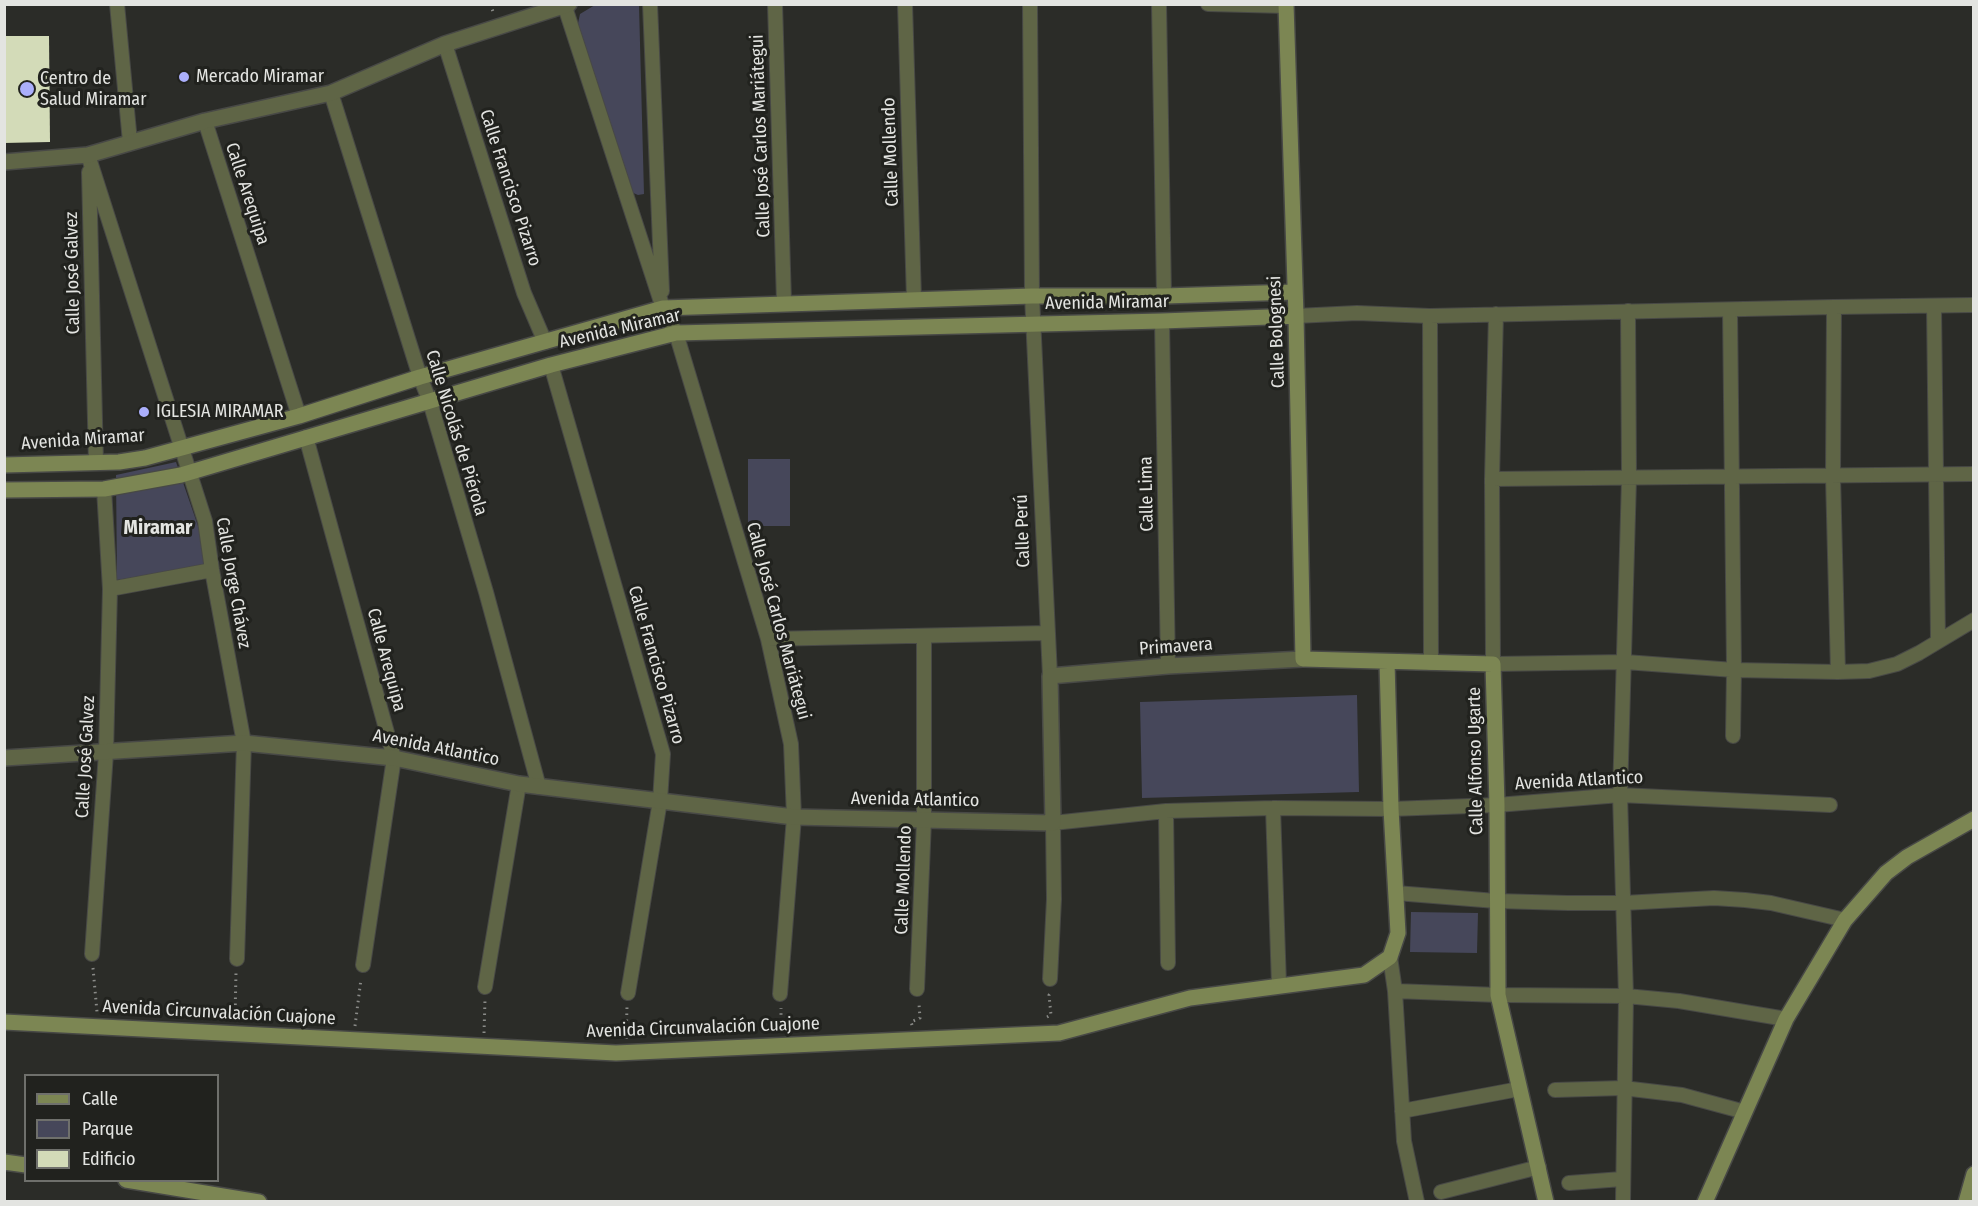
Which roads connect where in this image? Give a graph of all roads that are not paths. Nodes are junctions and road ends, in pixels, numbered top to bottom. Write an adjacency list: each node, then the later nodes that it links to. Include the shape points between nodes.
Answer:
1 (117, 4): 13 (street)
2 (650, 4): 24 (street)
3 (775, 4): 20 (street, Calle José Carlos Mariátegui)
4 (904, 4): 19 (street, Calle Mollendo)
5 (1030, 4): 17 (street, Calle Perú)
6 (1159, 4): 18 (street)
7 (1208, 4): 8 (street)
8 (1286, 5): 16 (main road, Calle Bolognesi)
9 (567, 6): 10 (street); 24 (street, Calle José Carlos Mariátegui)
10 (445, 44): 11 (street); 33 (street, Calle Francisco Pizarro, via 524,293)
11 (332, 93): 12 (street); 35 (street, Calle Nicolás de Piérola)
12 (205, 121): 13 (street); 37 (street, Calle Arequipa)
13 (129, 142): 14 (street)
14 (88, 155): 15 (street); 39 (street, Calle Jorge Chávez); 40 (street, Calle José Galvez)
15 (4, 162)
16 (1295, 292): 18 (main road, Avenida Miramar); 28 (main road, Calle Bolognesi)
17 (1032, 296): 18 (main road, Avenida Miramar); 19 (main road, Avenida Miramar); 31 (street, Calle Perú)
18 (1164, 296)
19 (914, 299): 20 (main road, Avenida Miramar)
20 (784, 303): 24 (main road, Avenida Miramar)
21 (1834, 306): 22 (street); 25 (street); 46 (street)
22 (1934, 306): 23 (street); 44 (street)
23 (1974, 306)
24 (663, 308): 32 (street, Calle José Carlos Mariátegui); 33 (main road, Avenida Miramar)
25 (1730, 310): 26 (street); 45 (street)
26 (1628, 311): 27 (street); 48 (street)
27 (1496, 314): 29 (street); 47 (street, Calle Alfonso Ugarte)
28 (1296, 316): 29 (street); 30 (main road, Avenida Miramar); 58 (main road, Calle Bolognesi)
29 (1430, 316): 61 (street)
30 (1162, 321): 31 (main road, Avenida Miramar); 63 (street, Calle Lima)
31 (1034, 324): 32 (main road, Avenida Miramar); 54 (street, Calle Perú)
32 (676, 333): 34 (main road, Avenida Miramar); 56 (street, Calle José Carlos Mariátegui)
33 (544, 342): 35 (main road, Avenida Miramar)
34 (551, 365): 36 (main road, Avenida Miramar); 75 (street, Calle Francisco Pizarro, via 663,754)
35 (420, 377): 36 (street, Calle Nicolás de Piérola); 37 (main road, Avenida Miramar)
36 (430, 402): 38 (main road, Avenida Miramar); 73 (street, Calle Nicolás de Piérola)
37 (299, 416): 39 (main road, Avenida Miramar)
38 (306, 437): 42 (main road, Avenida Miramar); 71 (street, Calle Arequipa)
39 (183, 448): 40 (main road, Avenida Miramar, via 145,458); 42 (street, Calle Jorge Chávez)
40 (96, 462): 41 (main road, Avenida Miramar)
41 (4, 465)
42 (189, 472): 49 (main road, Avenida Miramar); 51 (street, Calle Jorge Chávez, via 205,521)
43 (1974, 474): 44 (street)
44 (1936, 475): 46 (street); 57 (street)
45 (1732, 477): 46 (street); 48 (street); 64 (street)
46 (1833, 477): 65 (street)
47 (1492, 479): 48 (street); 62 (street, Calle Alfonso Ugarte)
48 (1629, 479): 59 (street)
49 (104, 489): 50 (main road, Avenida Miramar); 52 (street, Calle José Galvez)
50 (4, 490)
51 (212, 570): 52 (street); 68 (street, Calle Jorge Chávez)
52 (110, 589): 69 (street, Calle José Galvez)
53 (1974, 620): 57 (street)
54 (1047, 633): 55 (street); 66 (street, Calle Perú)
55 (924, 636): 56 (street); 83 (street, Calle Mollendo)
56 (768, 639): 81 (street, Calle José Carlos Mariátegui, via 791,744)
57 (1938, 640): 65 (street, via 1897,664)
58 (1304, 659): 60 (main road); 63 (street, Primavera)
59 (1625, 662): 62 (street); 64 (street); 74 (street)
60 (1387, 663): 61 (main road); 79 (main road)
61 (1431, 663): 62 (main road)
62 (1493, 664): 76 (main road, Calle Alfonso Ugarte)
63 (1168, 666): 66 (street, Primavera)
64 (1734, 670): 65 (street); 67 (street)
65 (1838, 672)
66 (1050, 676): 84 (street, Calle Perú)
67 (1733, 736)
68 (244, 743): 69 (street, Avenida Atlantico); 71 (street, Avenida Atlantico); 91 (street, Calle Jorge Chávez)
69 (106, 753): 70 (street, Avenida Atlantico); 89 (street, Calle José Galvez)
70 (4, 758)
71 (394, 758): 72 (street, Avenida Atlantico); 93 (street, Calle Arequipa)
72 (519, 784): 73 (street, Avenida Atlantico); 96 (street)
73 (539, 787): 75 (street, Avenida Atlantico)
74 (1620, 795): 76 (street, Avenida Atlantico); 77 (street, Avenida Atlantico); 87 (street)
75 (660, 801): 81 (street, Avenida Atlantico); 99 (street, Calle Francisco Pizarro)
76 (1497, 805): 79 (street, Avenida Atlantico); 86 (main road, Calle Alfonso Ugarte)
77 (1830, 805)
78 (1272, 808): 79 (street, Avenida Atlantico); 80 (street, Avenida Atlantico); 95 (street)
79 (1391, 809): 85 (main road)
80 (1166, 811): 84 (street, Avenida Atlantico); 92 (street)
81 (794, 817): 83 (street, Avenida Atlantico); 100 (street, Calle José Carlos Mariátegui)
82 (1974, 819): 88 (main road, via 1886,873)
83 (924, 820): 84 (street, Avenida Atlantico); 97 (street, Calle Mollendo)
84 (1053, 823): 94 (street, Calle Perú)
85 (1396, 893): 86 (street); 90 (main road, via 1398,933)
86 (1496, 901): 87 (street); 101 (main road, Calle Alfonso Ugarte)
87 (1624, 903): 88 (street, via 1744,900); 102 (street)
88 (1845, 920): 103 (main road)
89 (92, 954)
90 (1390, 957): 95 (main road, Avenida Circunvalación Cuajone, via 1364,975); 98 (street)
91 (237, 959)
92 (1168, 963)
93 (363, 965)
94 (1050, 979)
95 (1279, 985): 104 (main road, Avenida Circunvalación Cuajone, via 1190,998 1052,1034 625,1053)
96 (485, 987)
97 (917, 989)
98 (1395, 991): 101 (street); 108 (street)
99 (628, 993)
100 (780, 994)
101 (1498, 995): 102 (street); 106 (main road, Calle Alfonso Ugarte)
102 (1626, 996): 103 (street); 105 (street)
103 (1786, 1019): 109 (main road)
104 (4, 1022)
105 (1623, 1088): 107 (street); 109 (street, via 1682,1095); 114 (street)
106 (1519, 1089): 108 (street); 112 (main road, Calle Alfonso Ugarte)
107 (1555, 1090)
108 (1402, 1111): 119 (street)
109 (1745, 1112): 122 (main road)
110 (4, 1162): 111 (main road)
111 (24, 1165)
112 (1539, 1167): 117 (street); 120 (main road, Calle Alfonso Ugarte)
113 (1974, 1174): 123 (main road)
114 (1622, 1179): 116 (street); 121 (street)
115 (138, 1182): 118 (main road)
116 (1569, 1183)
117 (1441, 1192)
118 (259, 1202)
119 (1417, 1202)
120 (1546, 1202)
121 (1623, 1202)
122 (1705, 1202)
123 (1966, 1202)

